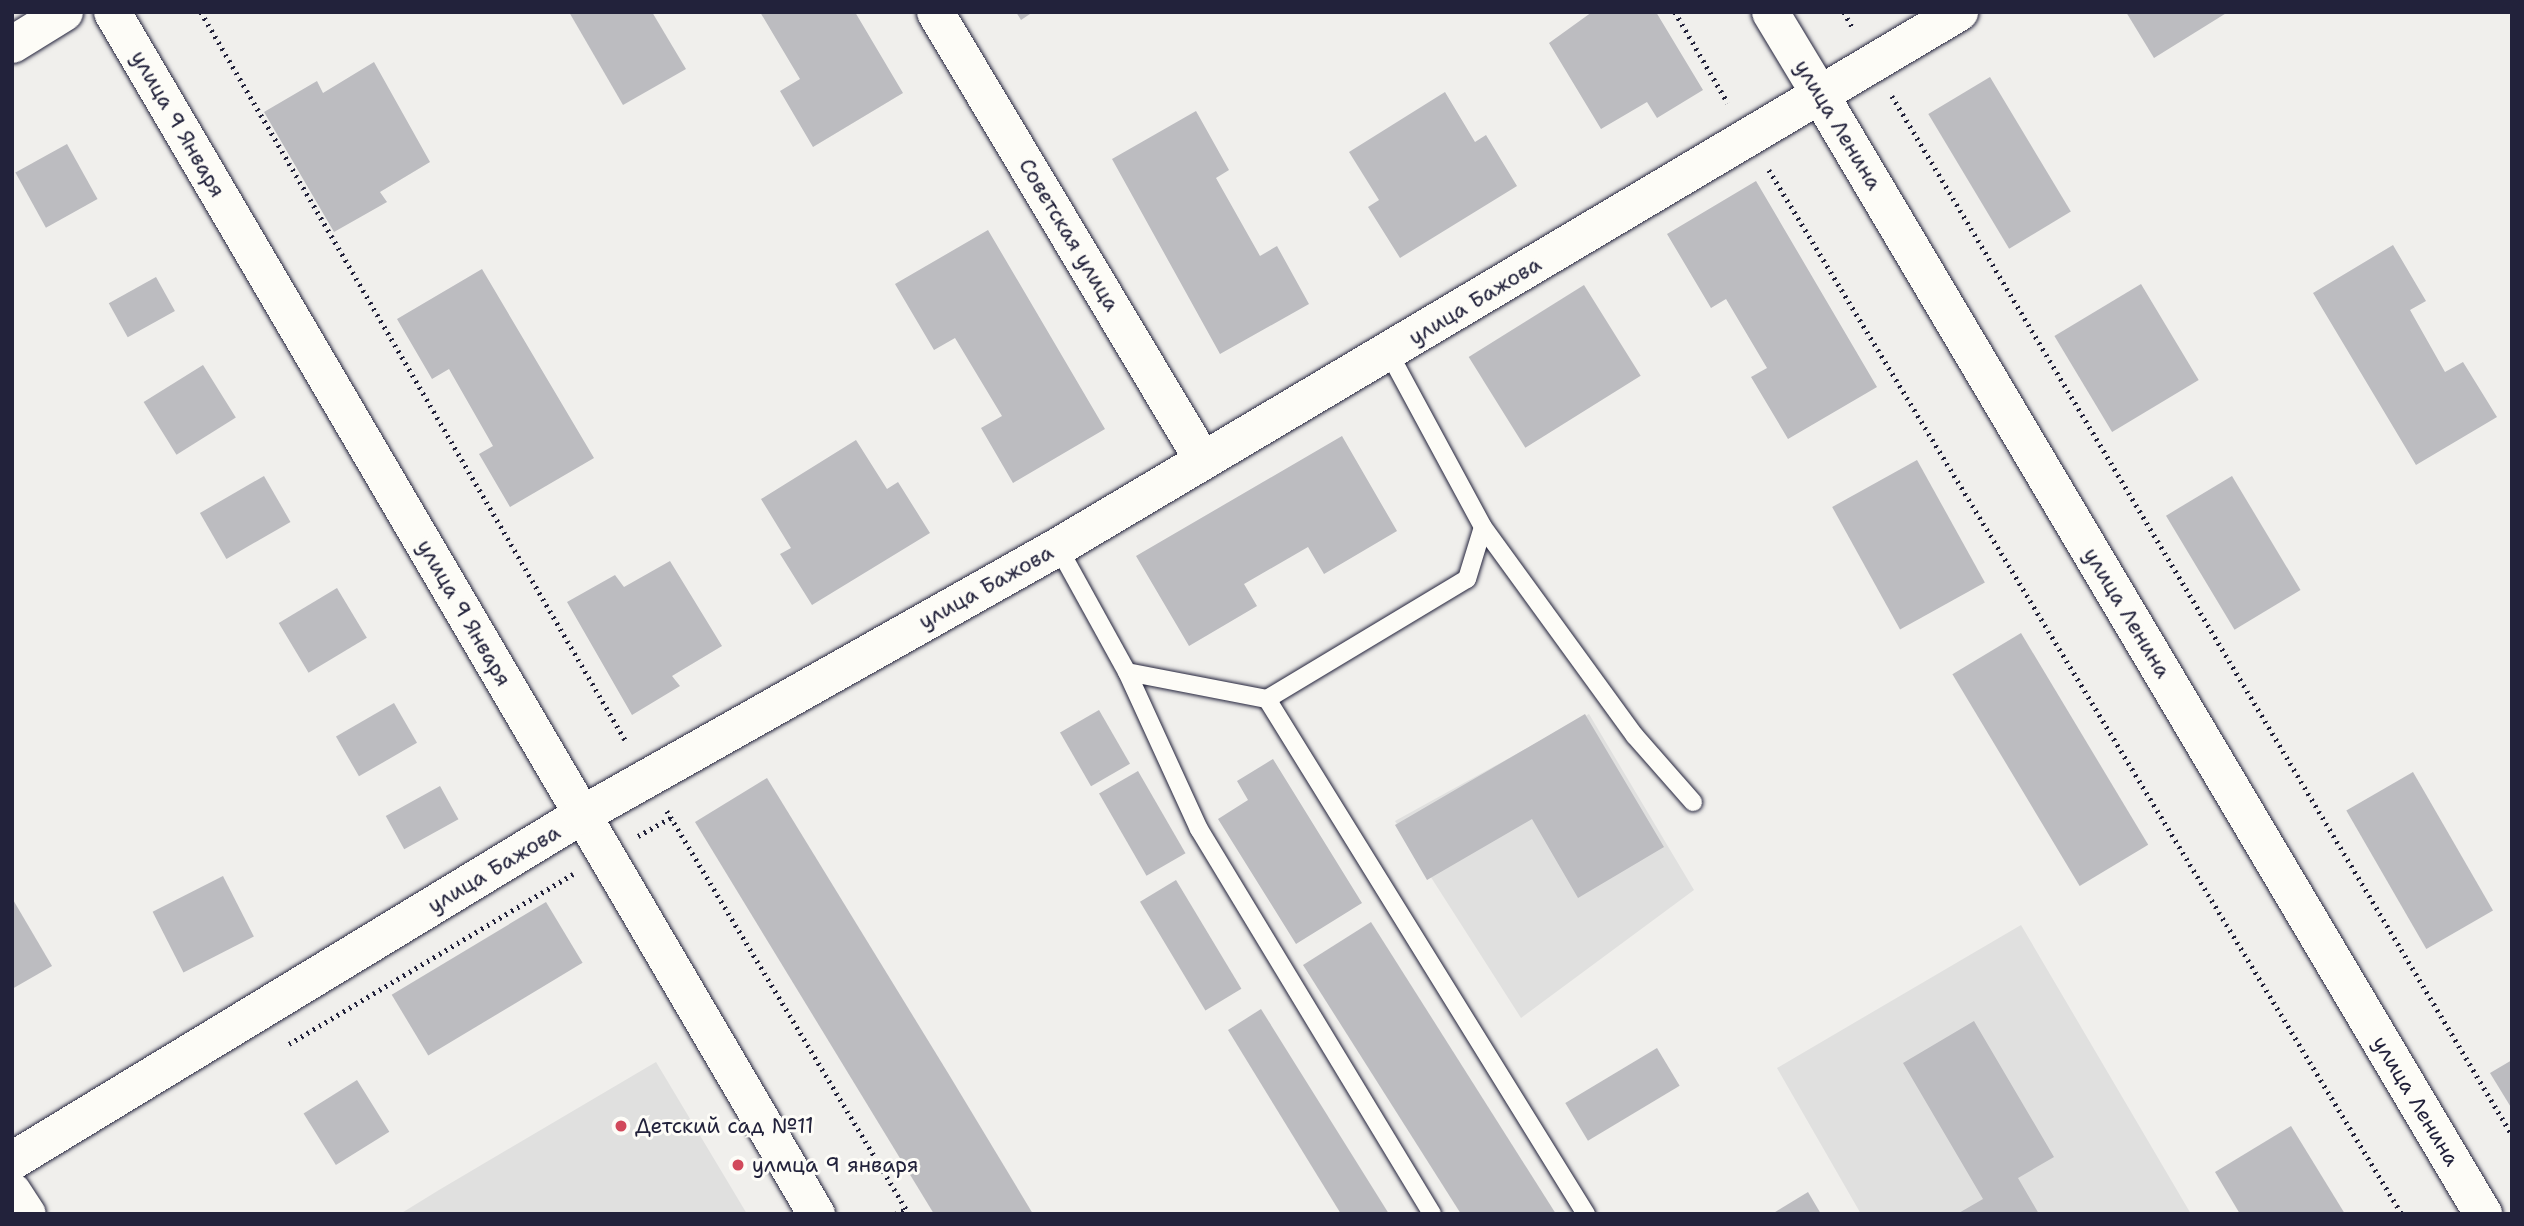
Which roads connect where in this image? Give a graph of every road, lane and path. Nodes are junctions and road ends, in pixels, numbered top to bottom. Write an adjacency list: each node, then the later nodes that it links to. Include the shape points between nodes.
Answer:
1 (64, 12): 9 (street)
2 (112, 12): 21 (street, улица 9 Января)
3 (201, 12): 19 (path)
4 (935, 12): 14 (street, Советская улица)
5 (1675, 12): 12 (path)
6 (1770, 12): 11 (street, улица Ленина)
7 (1844, 12): 10 (path)
8 (1959, 12): 10 (street, улица Бажова)
9 (12, 44)
10 (1873, 64): 11 (street, улица Бажова); 25 (path)
11 (1820, 95): 12 (street, улица Бажова); 35 (street, улица Ленина)
12 (1749, 138): 13 (street, улица Бажова); 34 (path)
13 (1389, 353): 14 (street, улица Бажова); 15 (lane)
14 (1202, 459): 16 (street, улица Бажова)
15 (1483, 527): 18 (lane, via 1467,579); 20 (lane, via 1635,736)
16 (1058, 547): 17 (lane); 19 (street, улица Бажова)
17 (1127, 672): 18 (lane); 32 (lane, via 1199,829)
18 (1267, 699): 33 (lane)
19 (648, 778): 21 (street, улица Бажова); 22 (path)
20 (1693, 802)
21 (582, 815): 23 (street, улица 9 Января); 26 (street, улица Бажова)
22 (671, 818): 23 (path); 28 (path)
23 (605, 856): 24 (path); 30 (street, улица 9 Января)
24 (283, 1047)
25 (2512, 1135)
26 (12, 1161)
27 (12, 1191): 29 (street)
28 (908, 1212): 31 (path)
29 (27, 1214)
30 (816, 1214)
31 (895, 1214)
32 (1432, 1214)
33 (1586, 1214)
34 (2402, 1214)
35 (2483, 1214)

